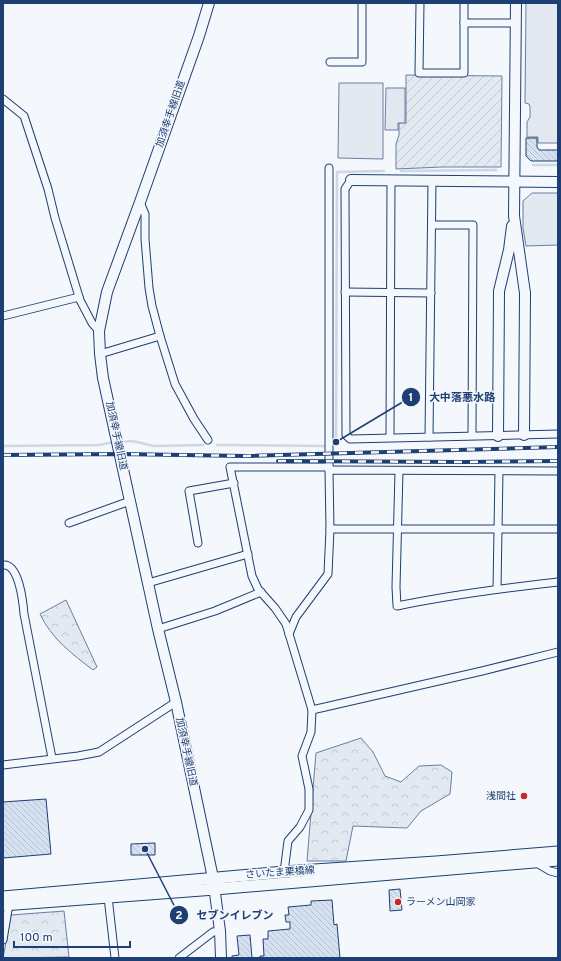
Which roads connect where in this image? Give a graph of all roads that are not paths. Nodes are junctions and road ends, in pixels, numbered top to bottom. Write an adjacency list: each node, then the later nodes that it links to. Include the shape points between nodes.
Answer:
1 (209, 3): 16 (street, 加須幸手線旧道)
2 (362, 3): 8 (street, via 362,62)
3 (420, 3): 6 (street, via 419,73 464,73)
4 (464, 3): 6 (street)
5 (516, 3): 7 (street)
6 (464, 23): 7 (street)
7 (516, 23): 14 (street)
8 (330, 62)
9 (3, 99): 22 (street, via 24,116)
10 (329, 168): 34 (street)
11 (351, 180): 12 (street); 19 (street, via 345,189)
12 (391, 180): 13 (street); 20 (street)
13 (432, 181): 14 (street); 18 (street)
14 (513, 181): 15 (street); 17 (street)
15 (558, 182)
16 (140, 202): 24 (street, 加須幸手線旧道, via 107,292); 25 (street, via 145,214 149,288)
17 (514, 216): 29 (street, via 525,293); 30 (street, via 509,250 498,291)
18 (432, 224): 21 (street); 28 (street, via 473,225)
19 (345, 292): 20 (street); 31 (street, via 346,435 350,439)
20 (390, 293): 21 (street); 31 (street)
21 (431, 293): 32 (street)
22 (79, 297): 23 (street); 24 (street, via 92,323)
23 (3, 316)
24 (99, 330): 26 (street, 加須幸手線旧道)
25 (160, 336): 26 (street); 33 (street, via 175,384)
26 (100, 354): 39 (street, 加須幸手線旧道)
27 (558, 434): 29 (street)
28 (472, 435): 30 (street); 32 (street)
29 (524, 435): 30 (street)
30 (498, 436)
31 (390, 437): 32 (street)
32 (430, 437)
33 (208, 440)
34 (329, 468): 35 (street); 38 (street, via 230,467); 41 (street)
35 (399, 470): 36 (street); 42 (street)
36 (499, 471): 37 (street); 43 (street)
37 (558, 471)
38 (234, 483): 45 (street, via 189,491); 46 (street)
39 (130, 501): 40 (street); 49 (street, 加須幸手線旧道)
40 (69, 523)
41 (330, 529): 42 (street); 53 (street, via 328,574 296,618)
42 (398, 529): 43 (street); 50 (street, via 397,606)
43 (498, 529): 44 (street); 50 (street)
44 (558, 529)
45 (198, 543)
46 (248, 554): 49 (street); 51 (street, via 252,576)
47 (3, 565): 57 (street, via 11,567 21,589)
48 (558, 582): 50 (street)
49 (148, 583): 52 (street, 加須幸手線旧道)
50 (497, 589)
51 (261, 592): 52 (street); 53 (street, via 286,624)
52 (158, 629): 55 (street, 加須幸手線旧道)
53 (289, 634): 56 (street)
54 (558, 652): 56 (street)
55 (176, 702): 57 (street, via 99,752); 64 (street, 加須幸手線旧道)
56 (312, 710): 62 (street, via 311,732 302,756 309,789 309,810 300,827 288,841)
57 (52, 758): 58 (street)
58 (3, 765)
59 (558, 852): 62 (main road, さいたま栗橋線)
60 (558, 860): 61 (main road, さいたま栗橋線)
61 (535, 862): 63 (street); 65 (main road, さいたま栗橋線)
62 (284, 872): 64 (main road, さいたま栗橋線)
63 (558, 873)
64 (213, 878): 65 (street, 加須幸手線旧道); 67 (main road, さいたま栗橋線)
65 (215, 889): 66 (main road, さいたま栗橋線); 68 (street, 加須幸手線旧道)
66 (108, 897): 67 (main road, さいたま栗橋線); 70 (street)
67 (5, 902): 69 (street)
68 (220, 931): 71 (street, via 214,932); 72 (street, 加須幸手線旧道)
69 (3, 940)
70 (115, 958)
71 (179, 958)
72 (221, 958)

